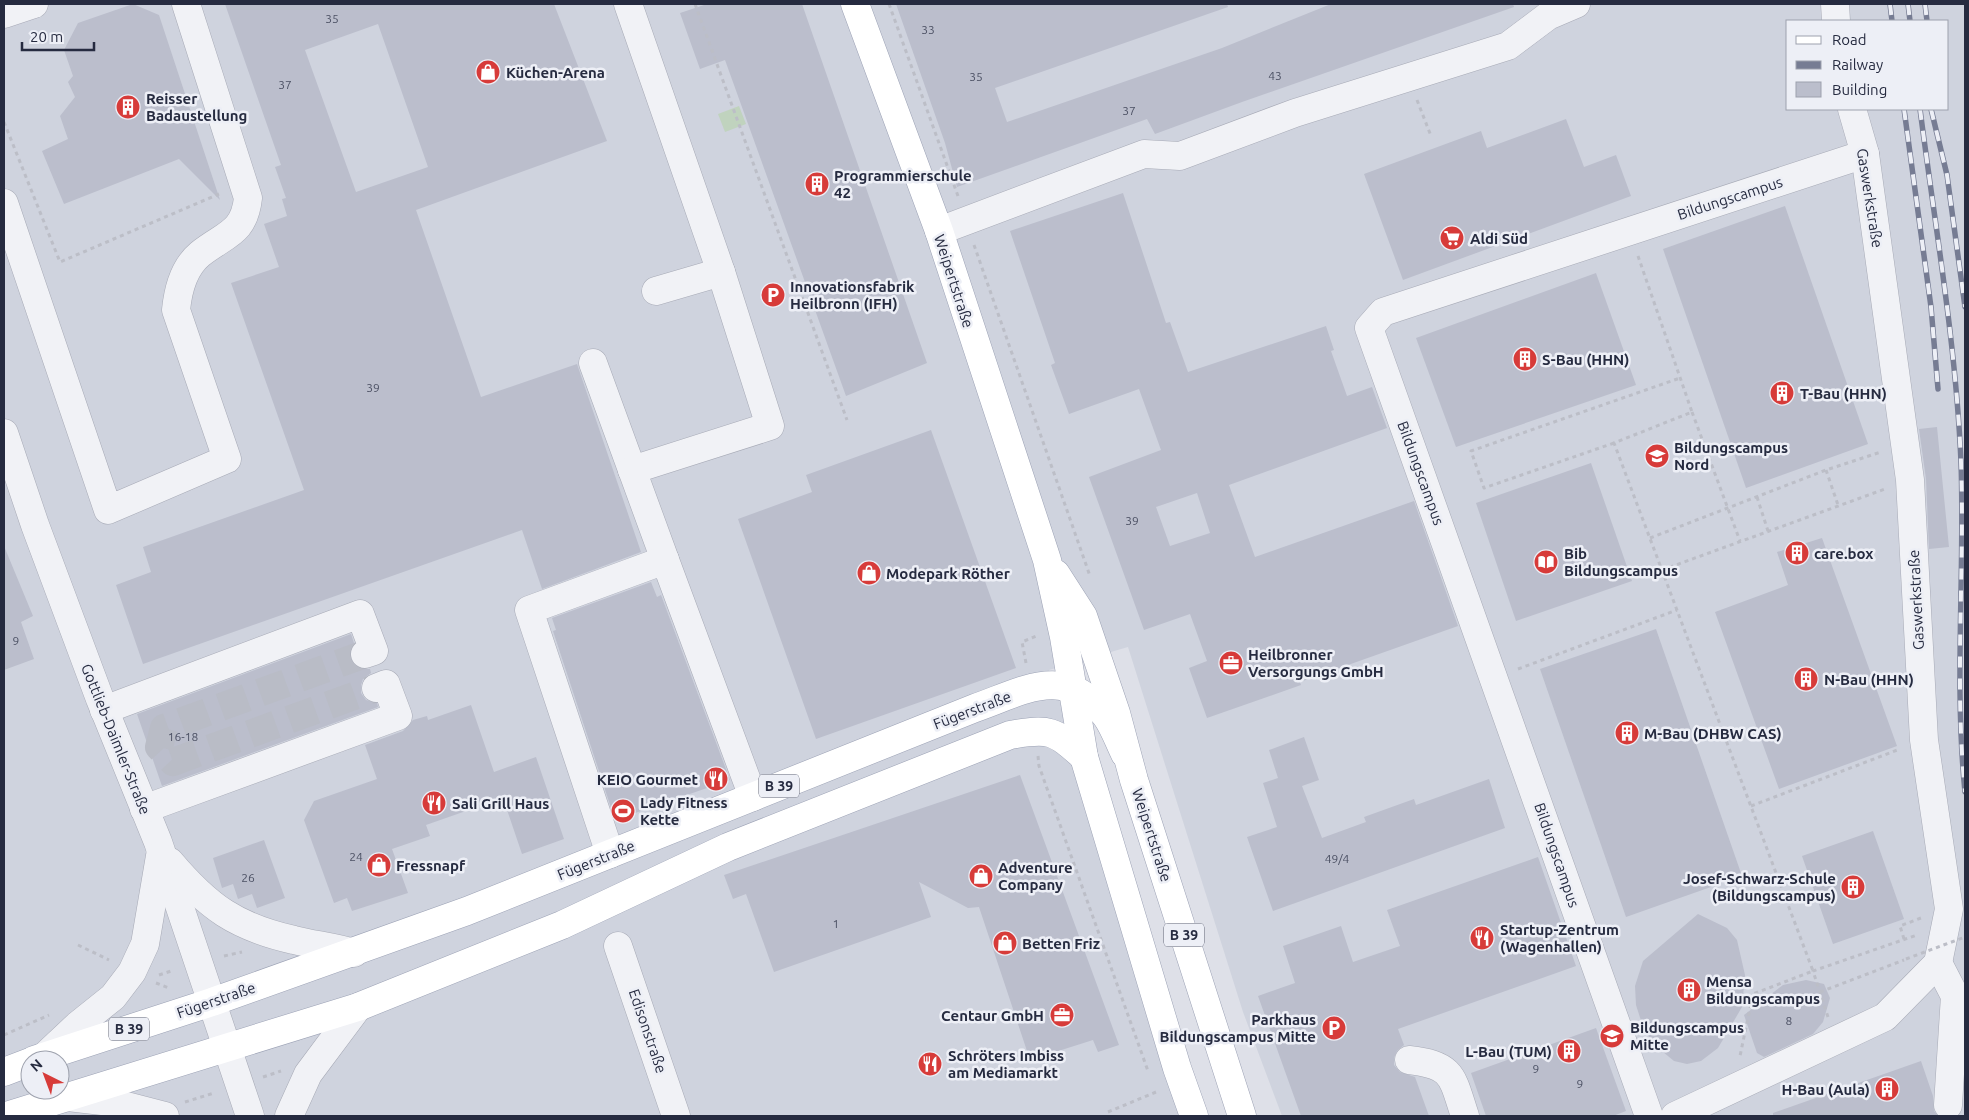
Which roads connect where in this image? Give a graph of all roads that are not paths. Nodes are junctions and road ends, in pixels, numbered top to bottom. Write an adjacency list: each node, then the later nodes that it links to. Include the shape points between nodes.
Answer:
1 (34, 4): 7 (street)
2 (186, 4): 11 (street, via 248,198 242,223 228,237 199,255 188,269 179,288 176,310 226,459 108,510)
3 (628, 4): 13 (street)
4 (854, 4): 12 (main road, Weipertstraße)
5 (1576, 4): 12 (street, via 1548,16 1508,46 1408,76 1180,156 1144,154)
6 (1835, 4): 8 (street)
7 (4, 14)
8 (1836, 20)
9 (1852, 110): 10 (street, Gaswerkstraße)
10 (1865, 154): 30 (street, Gaswerkstraße, via 1906,444 1924,740 1949,909); 51 (street, Bildungscampus, via 1383,312 1369,328)
11 (4, 203)
12 (938, 231): 19 (main road, Weipertstraße)
13 (721, 272): 14 (street); 17 (street, via 770,426)
14 (656, 291)
15 (593, 363): 17 (street)
16 (4, 433): 21 (street, Gottlieb-Daimler-Straße)
17 (632, 470): 18 (street)
18 (665, 560): 24 (street); 27 (street, via 529,610)
19 (1047, 560): 20 (main road, Weipertstraße); 22 (main road, Weipertstraße, via 1083,616 1116,713)
20 (1072, 687): 22 (main road, B 39, via 1106,717); 23 (main road, Weipertstraße); 24 (main road, Fügerstraße / B 39, via 1050,684 1030,688)
21 (104, 710): 25 (street, Gottlieb-Daimler-Straße); 25 (street, via 360,614 381,686 398,716)
22 (1126, 754): 49 (main road, Weipertstraße / B 39)
23 (1084, 757): 32 (main road, B 39, via 1060,735 1036,730 1010,735 728,847 562,925); 48 (main road, Weipertstraße / B 39)
24 (753, 797): 27 (main road, Fügerstraße / B 39)
25 (144, 809): 26 (street, Gottlieb-Daimler-Straße)
26 (161, 852): 29 (street, via 194,891 235,921 262,932); 31 (street, Gottlieb-Daimler-Straße); 34 (street, via 145,944 132,972 113,997)
27 (610, 854): 29 (main road, Fügerstraße / B 39)
28 (618, 946): 47 (street, Edisonstraße)
29 (354, 953): 31 (main road, Fügerstraße / B 39)
30 (1938, 963): 42 (street, via 1955,996); 52 (street, via 1885,1017)
31 (212, 1002): 33 (street, Gottlieb-Daimler-Straße); 35 (main road, Fügerstraße / B 39)
32 (358, 1006): 33 (main road, B 39); 46 (street, via 308,1074)
33 (227, 1046): 39 (main road, B 39); 45 (street)
34 (48, 1050)
35 (65, 1050)
36 (1409, 1060): 50 (street, via 1432,1064 1447,1072)
37 (20, 1066): 38 (main road, Fügerstraße / B 39)
38 (4, 1072)
39 (70, 1096)
40 (70, 1097): 44 (street, via 111,1102)
41 (58, 1100): 43 (main road, B 39)
42 (1948, 1105)
43 (6, 1116)
44 (165, 1116)
45 (250, 1116)
46 (289, 1116)
47 (676, 1116)
48 (1194, 1116)
49 (1242, 1116)
50 (1464, 1116)
51 (1649, 1116)
52 (1675, 1116)

